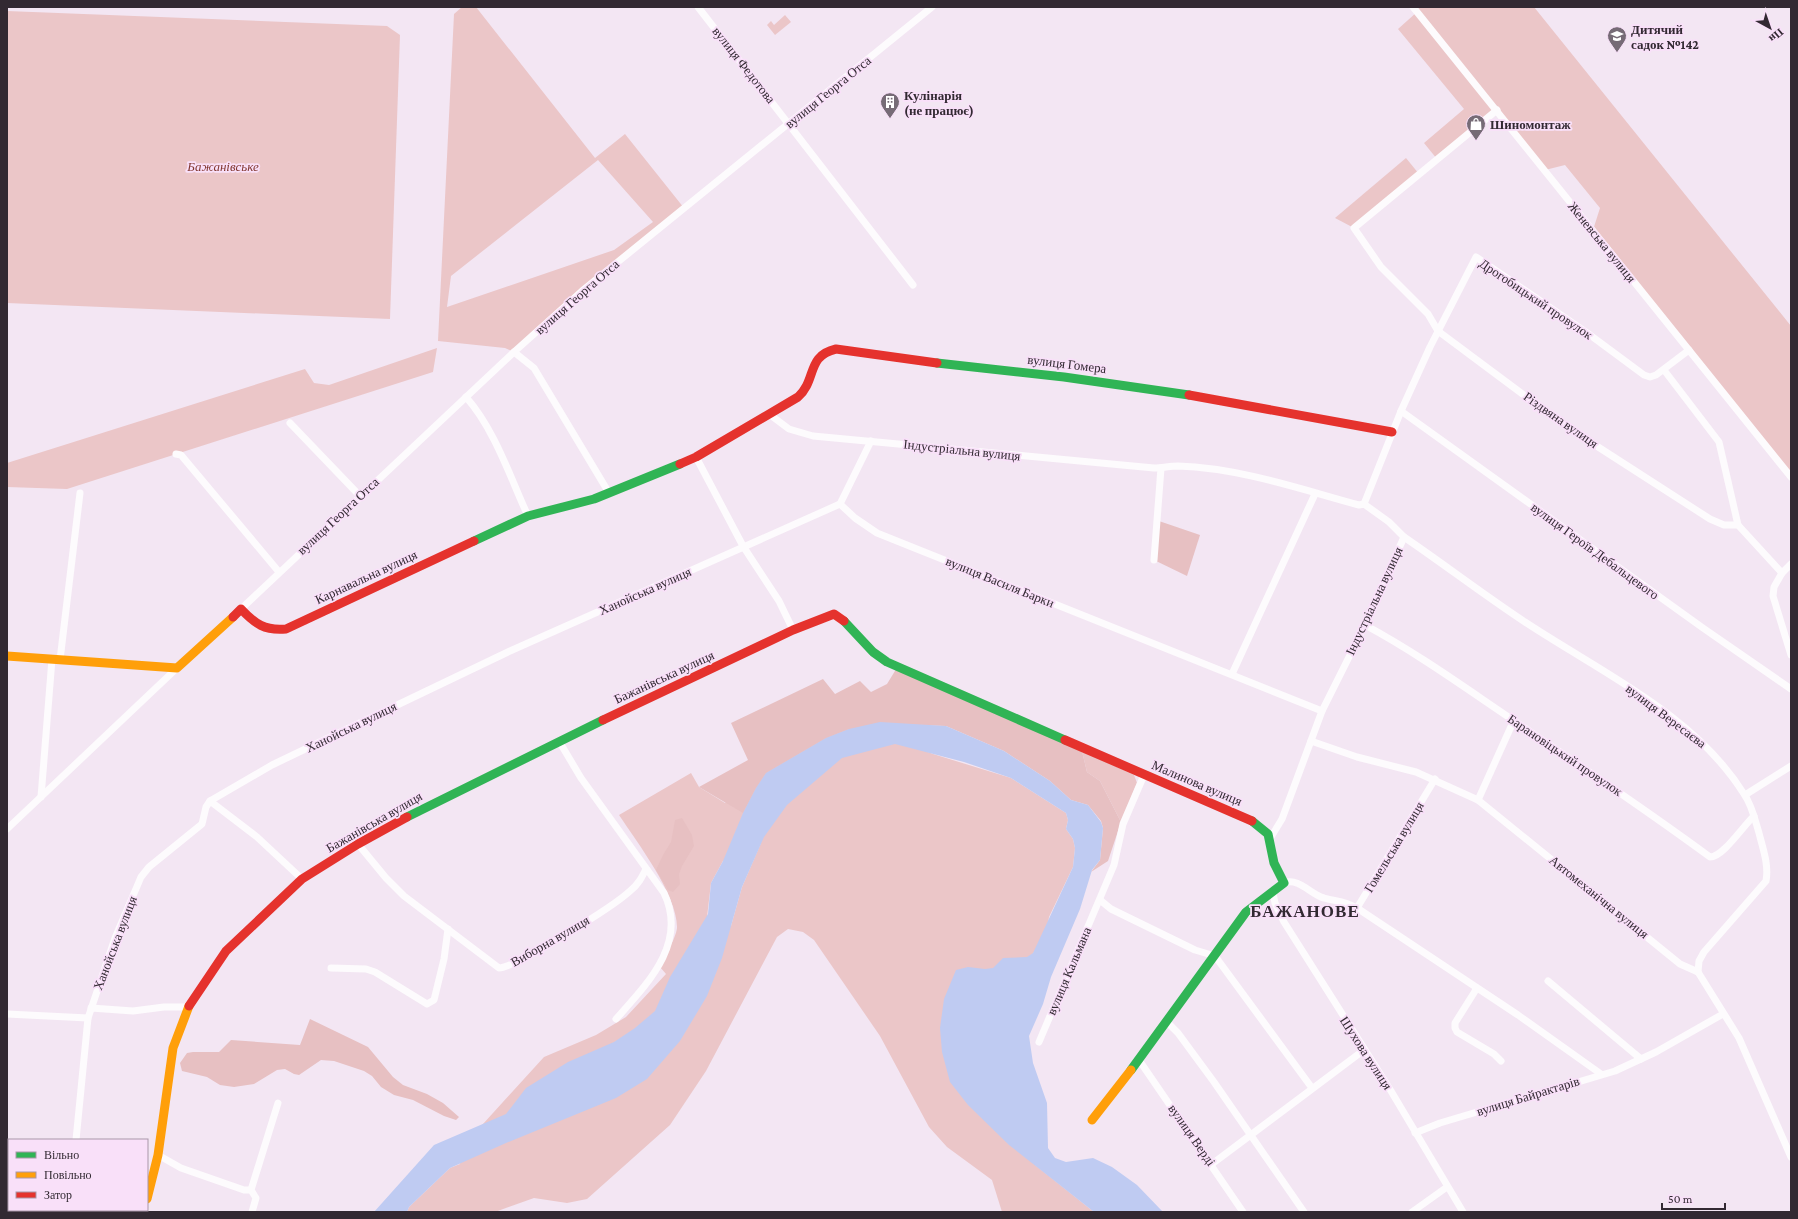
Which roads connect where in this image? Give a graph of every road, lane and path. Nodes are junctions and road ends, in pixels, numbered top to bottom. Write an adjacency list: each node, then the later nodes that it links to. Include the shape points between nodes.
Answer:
1 (698, 7): 5 (street, вулиця Федотова)
2 (932, 7): 5 (street, вулиця Георга Отса)
3 (1413, 7): 4 (street, Женевська вулиця)
4 (1497, 110): 7 (street, Різдвяна вулиця, via 1354,228 1382,267 1428,314); 8 (street, Женевська вулиця)
5 (790, 124): 6 (street, вулиця Федотова); 9 (street, вулиця Георга Отса, via 582,292)
6 (913, 285)
7 (1438, 330): 10 (street, Дрогобицький провулок, via 1476,257 1644,375 1650,377); 12 (street); 28 (street, Різдвяна вулиця, via 1577,433 1710,519 1724,525)
8 (1689, 350): 10 (street, Дрогобицький провулок); 20 (street, Женевська вулиця)
9 (514, 352): 11 (street, вулиця Георга Отса); 21 (street, via 531,365 541,378)
10 (1664, 370): 28 (street, via 1719,442)
11 (466, 397): 24 (street, вулиця Георга Отса); 27 (street, via 476,409 494,443)
12 (1401, 411): 15 (street); 43 (street, вулиця Героїв Дебальцевого)
13 (768, 414): 15 (street, вулиця Гомера, via 804,391 817,358 822,352 836,348 904,360 1035,373 1139,387); 16 (street, Індустріальна вулиця, via 789,429 802,434); 18 (street, вулиця Гомера)
14 (290, 422): 24 (street)
15 (1392, 432): 26 (street)
16 (871, 441): 19 (street, Індустріальна вулиця); 25 (street)
17 (176, 454): 33 (street, via 181,455)
18 (696, 457): 21 (street, Карнавальна вулиця); 30 (street)
19 (1161, 468): 23 (street, Індустріальна вулиця, via 1178,466 1225,472 1266,479); 31 (street)
20 (1791, 477)
21 (609, 493): 27 (street, Карнавальна вулиця)
22 (80, 494): 40 (street)
23 (1315, 494): 26 (street, Індустріальна вулиця); 42 (street)
24 (360, 496): 33 (street, вулиця Георга Отса)
25 (840, 504): 30 (street, Ханойська вулиця); 42 (street, вулиця Василя Барки, via 877,533)
26 (1364, 504): 29 (street, Індустріальна вулиця, via 1389,522)
27 (528, 516): 35 (street, Карнавальна вулиця, via 286,629 276,631 259,627)
28 (1738, 525): 34 (street)
29 (1404, 537): 36 (street, Індустріальна вулиця); 51 (street, вулиця Вересаєва, via 1525,622 1604,670 1663,712 1713,752)
30 (743, 546): 37 (street, via 779,601); 54 (street, Ханойська вулиця, via 510,650 355,724 272,765)
31 (1154, 560)
32 (1791, 564): 34 (street)
33 (279, 572): 35 (street, вулиця Георга Отса)
34 (1782, 573): 38 (street, via 1772,596)
35 (241, 609): 41 (street)
36 (1365, 625): 44 (street, Індустріальна вулиця); 45 (street, Барановіцький провулок, via 1400,644)
37 (793, 630): 46 (street, Бажанівська вулиця); 49 (street, Малинова вулиця, via 834,614 887,662)
38 (1791, 655)
39 (7, 656): 40 (street)
40 (56, 660): 41 (street); 52 (street)
41 (177, 668): 52 (street)
42 (1232, 674): 44 (street, вулиця Василя Барки)
43 (1791, 689)
44 (1322, 711): 47 (street, Індустріальна вулиця)
45 (1514, 720): 53 (street); 55 (street, Барановіцький провулок, via 1710,857 1719,855)
46 (559, 741): 58 (street, Бажанівська вулиця, via 427,806); 59 (street, via 581,778)
47 (1311, 741): 50 (street, Автомеханічна вулиця); 57 (street, Індустріальна вулиця, via 1282,819)
48 (1791, 766): 51 (street)
49 (1144, 775): 57 (street, Малинова вулиця, via 1258,824); 63 (street, вулиця Кальмана, via 1123,824 1114,865)
50 (1434, 779): 53 (street, Автомеханічна вулиця); 64 (street, Гомельська вулиця)
51 (1745, 795): 55 (street, вулиця Вересаєва)
52 (40, 797): 56 (street)
53 (1478, 800): 68 (street, Автомеханічна вулиця, via 1680,964)
54 (210, 801): 60 (street, via 257,838); 72 (street, Ханойська вулиця, via 202,824 140,877 115,938)
55 (1754, 816): 68 (street, вулиця Вересаєва, via 1766,858 1766,880 1704,952)
56 (7, 829)
57 (1271, 837): 61 (street, via 1275,865)
58 (358, 844): 60 (street, Бажанівська вулиця); 65 (street, Виборна вулиця, via 404,896)
59 (646, 869): 65 (street, Виборна вулиця, via 631,891 610,906 504,968 495,966); 76 (street, via 670,904 673,918 672,937 645,987)
60 (302, 879): 71 (street, Бажанівська вулиця, via 226,952)
61 (1284, 884): 62 (street); 64 (street, via 1300,884 1324,898 1346,902)
62 (1273, 893): 66 (street, via 1255,903 1246,912); 79 (street, Шухова вулиця, via 1284,922)
63 (1100, 900): 66 (street, via 1111,909 1195,950); 78 (street, вулиця Кальмана)
64 (1357, 908): 70 (street)
65 (448, 930): 67 (street, via 434,1000 427,1004 375,972 366,969)
66 (1215, 956): 77 (street); 84 (street)
67 (331, 968)
68 (1698, 972): 74 (street)
69 (1548, 981): 80 (street)
70 (1477, 988): 82 (street, via 1455,1023 1455,1028 1457,1032); 83 (street)
71 (188, 1007): 72 (street, via 133,1011); 90 (street, Бажанівська вулиця, via 173,1048)
72 (91, 1008): 75 (street, Ханойська вулиця)
73 (7, 1014): 75 (street)
74 (1723, 1014): 80 (street, вулиця Байрактарів); 91 (street, via 1739,1038)
75 (88, 1018): 89 (street, Ханойська вулиця)
76 (616, 1018)
77 (1167, 1022): 81 (street); 88 (street, via 1178,1033)
78 (1039, 1042)
79 (1364, 1050): 84 (street); 87 (street, Шухова вулиця)
80 (1641, 1059): 83 (street, вулиця Байрактарів)
81 (1139, 1060): 86 (street); 92 (street, вулиця Верді)
82 (1501, 1061)
83 (1600, 1074): 87 (street, вулиця Байрактарів)
84 (1312, 1088): 88 (street)
85 (278, 1103): 94 (street)
86 (1092, 1120)
87 (1415, 1133): 93 (street, Шухова вулиця)
88 (1251, 1134): 92 (street); 98 (street)
89 (76, 1139)
90 (158, 1155): 94 (street, via 181,1168 244,1190); 95 (street, Бажанівська вулиця)
91 (1791, 1157)
92 (1212, 1164): 97 (street, вулиця Верді)
93 (1448, 1187): 99 (street); 100 (street, Шухова вулиця)
94 (251, 1190): 96 (street, via 256,1198)
95 (148, 1195)
96 (252, 1212)
97 (1244, 1212)
98 (1304, 1212)
99 (1412, 1212)
100 (1463, 1212)

